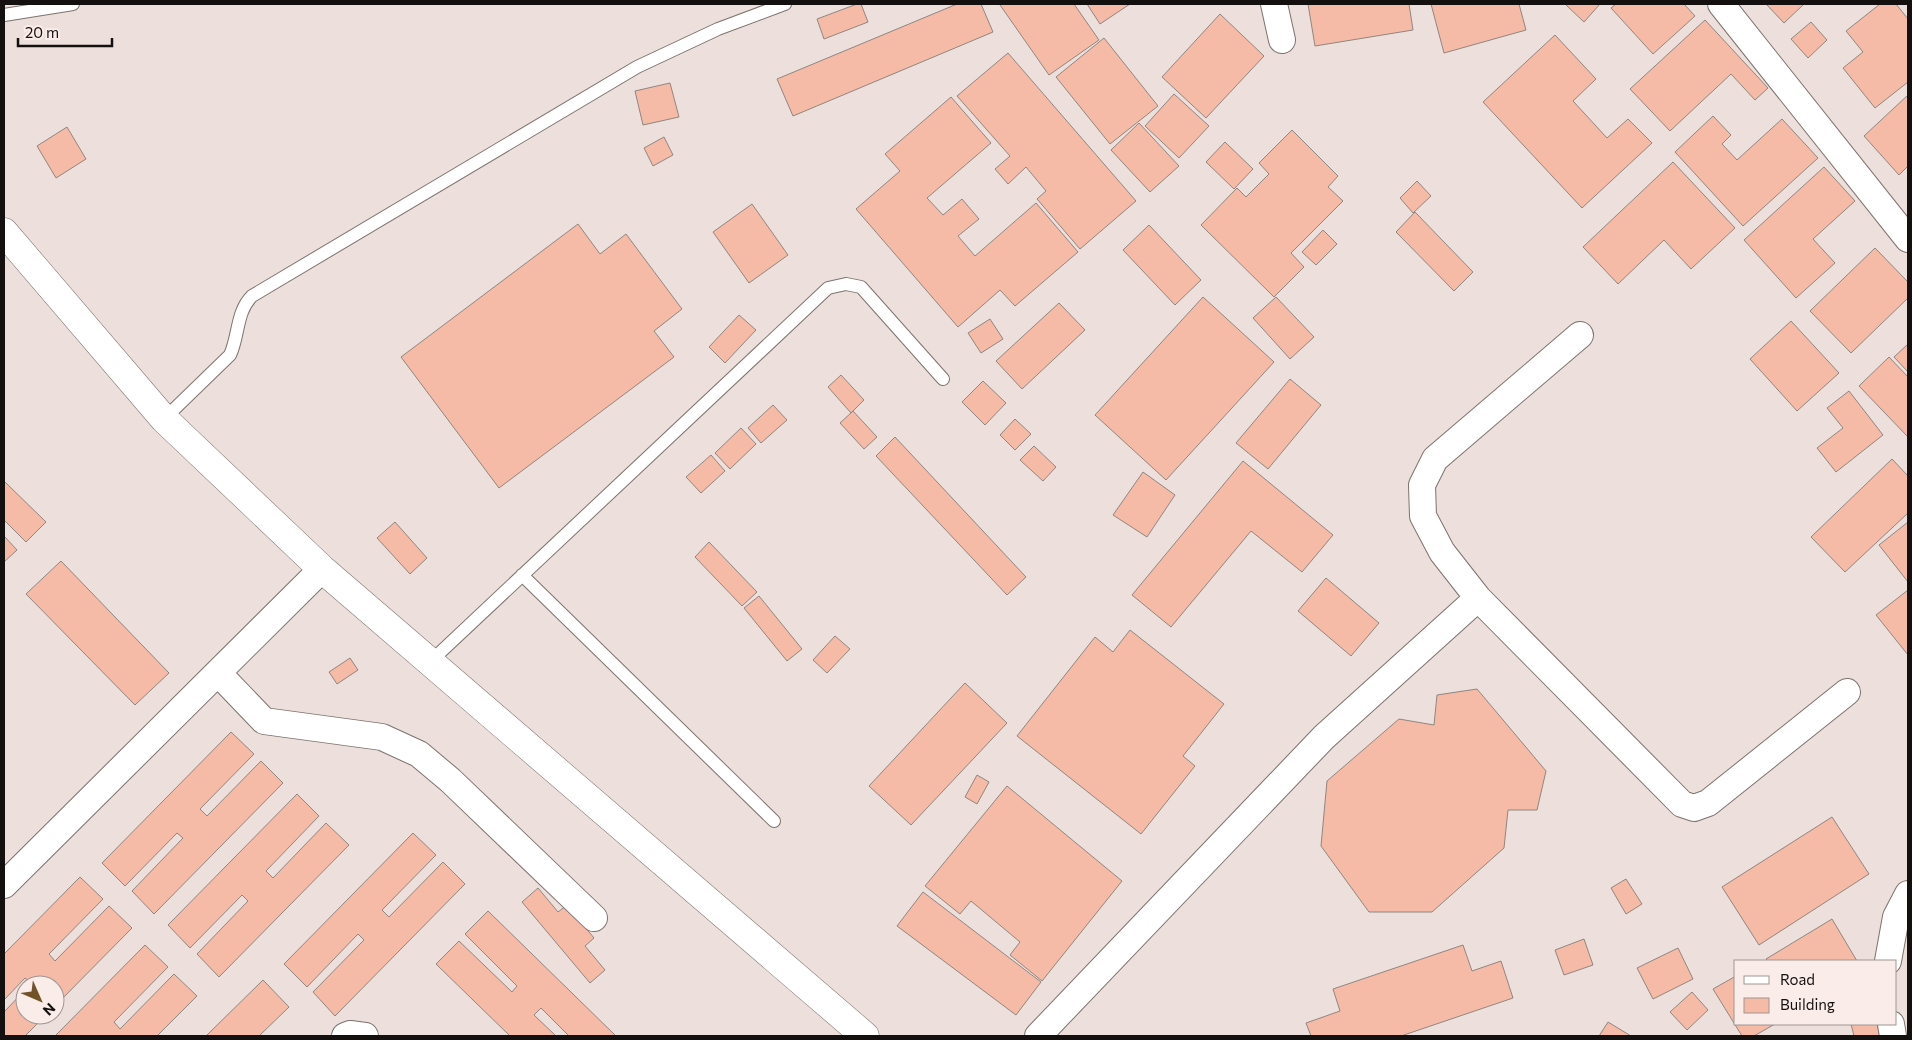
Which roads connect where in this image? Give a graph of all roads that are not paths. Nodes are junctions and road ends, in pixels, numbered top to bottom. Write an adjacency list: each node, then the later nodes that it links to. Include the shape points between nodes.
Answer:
1 (73, 4): 5 (lane)
2 (785, 4): 11 (lane, via 718,29 637,66 252,296 243,307 230,356)
3 (1274, 4): 6 (street)
4 (1721, 4): 8 (street)
5 (4, 15)
6 (1282, 40)
7 (4, 232): 11 (main road)
8 (1908, 239)
9 (1580, 335): 14 (street, via 1436,458 1422,485 1423,516 1442,552)
10 (944, 378): 13 (lane, via 861,287 846,284 828,288)
11 (164, 419): 12 (main road)
12 (322, 569): 15 (main road); 16 (street)
13 (522, 575): 15 (lane); 18 (lane)
14 (1478, 598): 17 (street, via 1682,804 1694,808 1708,803); 26 (street, via 1324,738)
15 (430, 662): 25 (main road)
16 (218, 673): 19 (street); 21 (street, via 264,721 382,737 419,754)
17 (1847, 692)
18 (774, 821)
19 (4, 885)
20 (1908, 894): 22 (street, via 1896,917)
21 (594, 918)
22 (1888, 960)
23 (344, 1036): 24 (street)
24 (365, 1036)
25 (865, 1036)
26 (1038, 1036)

